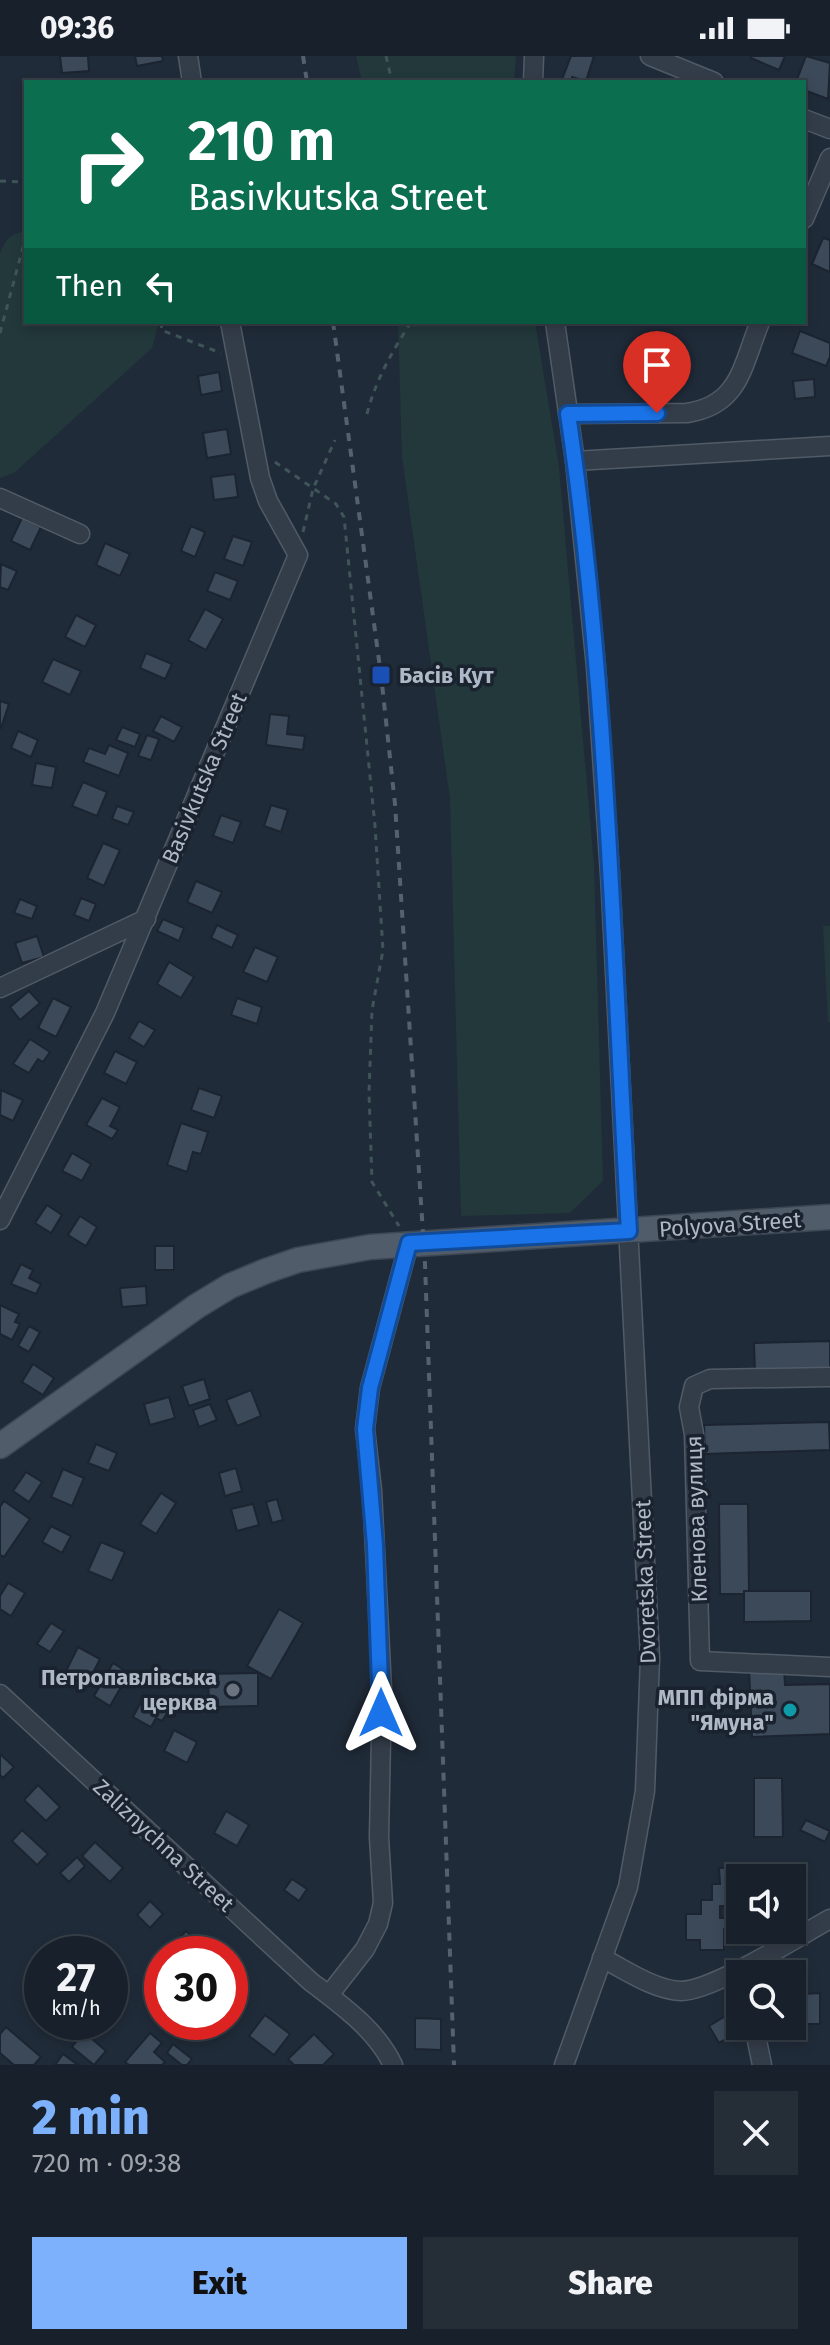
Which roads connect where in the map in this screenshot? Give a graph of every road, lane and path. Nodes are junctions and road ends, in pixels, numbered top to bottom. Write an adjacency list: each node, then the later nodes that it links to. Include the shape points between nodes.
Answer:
1 (188, 56): 5 (street)
2 (386, 56): 6 (path)
3 (534, 56): 7 (street)
4 (650, 56): 8 (street)
5 (192, 80)
6 (392, 80)
7 (533, 80)
8 (709, 80)
9 (806, 120): 10 (street)
10 (830, 129)
11 (830, 158): 14 (street)
12 (0, 181): 13 (path)
13 (24, 182)
14 (806, 214)
15 (24, 243): 21 (path)
16 (162, 324): 22 (path, via 161,330)
17 (230, 324): 22 (street)
18 (410, 324): 23 (path, via 388,358)
19 (555, 324): 24 (street, Dvoretska Street)
20 (759, 324): 24 (street, via 731,392 720,403 687,413)
21 (0, 333)
22 (235, 359): 27 (street)
23 (367, 414)
24 (568, 414): 28 (street, Dvoretska Street)
25 (335, 440): 29 (path)
26 (830, 446): 28 (street)
27 (253, 447): 29 (path); 32 (street, via 268,501)
28 (575, 461): 37 (street, Dvoretska Street, via 599,715)
29 (313, 489): 32 (path); 38 (path, via 336,504 344,517 375,826 383,950 372,1010 372,1182)
30 (0, 498): 31 (street)
31 (80, 534)
32 (298, 555): 33 (street, Basivkutska Street)
33 (146, 919): 34 (street); 36 (street, Basivkutska Street, via 105,1013)
34 (0, 988)
35 (830, 1217): 37 (main road, Polyova Street)
36 (0, 1220)
37 (629, 1231): 38 (main road); 44 (street, Dvoretska Street, via 650,1658 645,1791 628,1887)
38 (409, 1243): 40 (main road, via 298,1260 230,1286); 47 (street, via 370,1388 365,1429 382,1689 383,1903 365,1949)
39 (830, 1377): 41 (street, Кленова вулиця, via 710,1379 694,1386 689,1407 700,1661)
40 (0, 1446)
41 (830, 1667)
42 (0, 1694): 47 (street, Zaliznychna Street)
43 (830, 1919): 45 (street)
44 (602, 1958): 46 (street, via 662,1987 684,1991); 50 (street, Dvoretska Street)
45 (762, 1960)
46 (726, 1977)
47 (329, 1995): 49 (street, Zaliznychna Street, via 380,2040)
48 (757, 2040): 51 (street)
49 (393, 2065)
50 (564, 2065)
51 (762, 2065)

